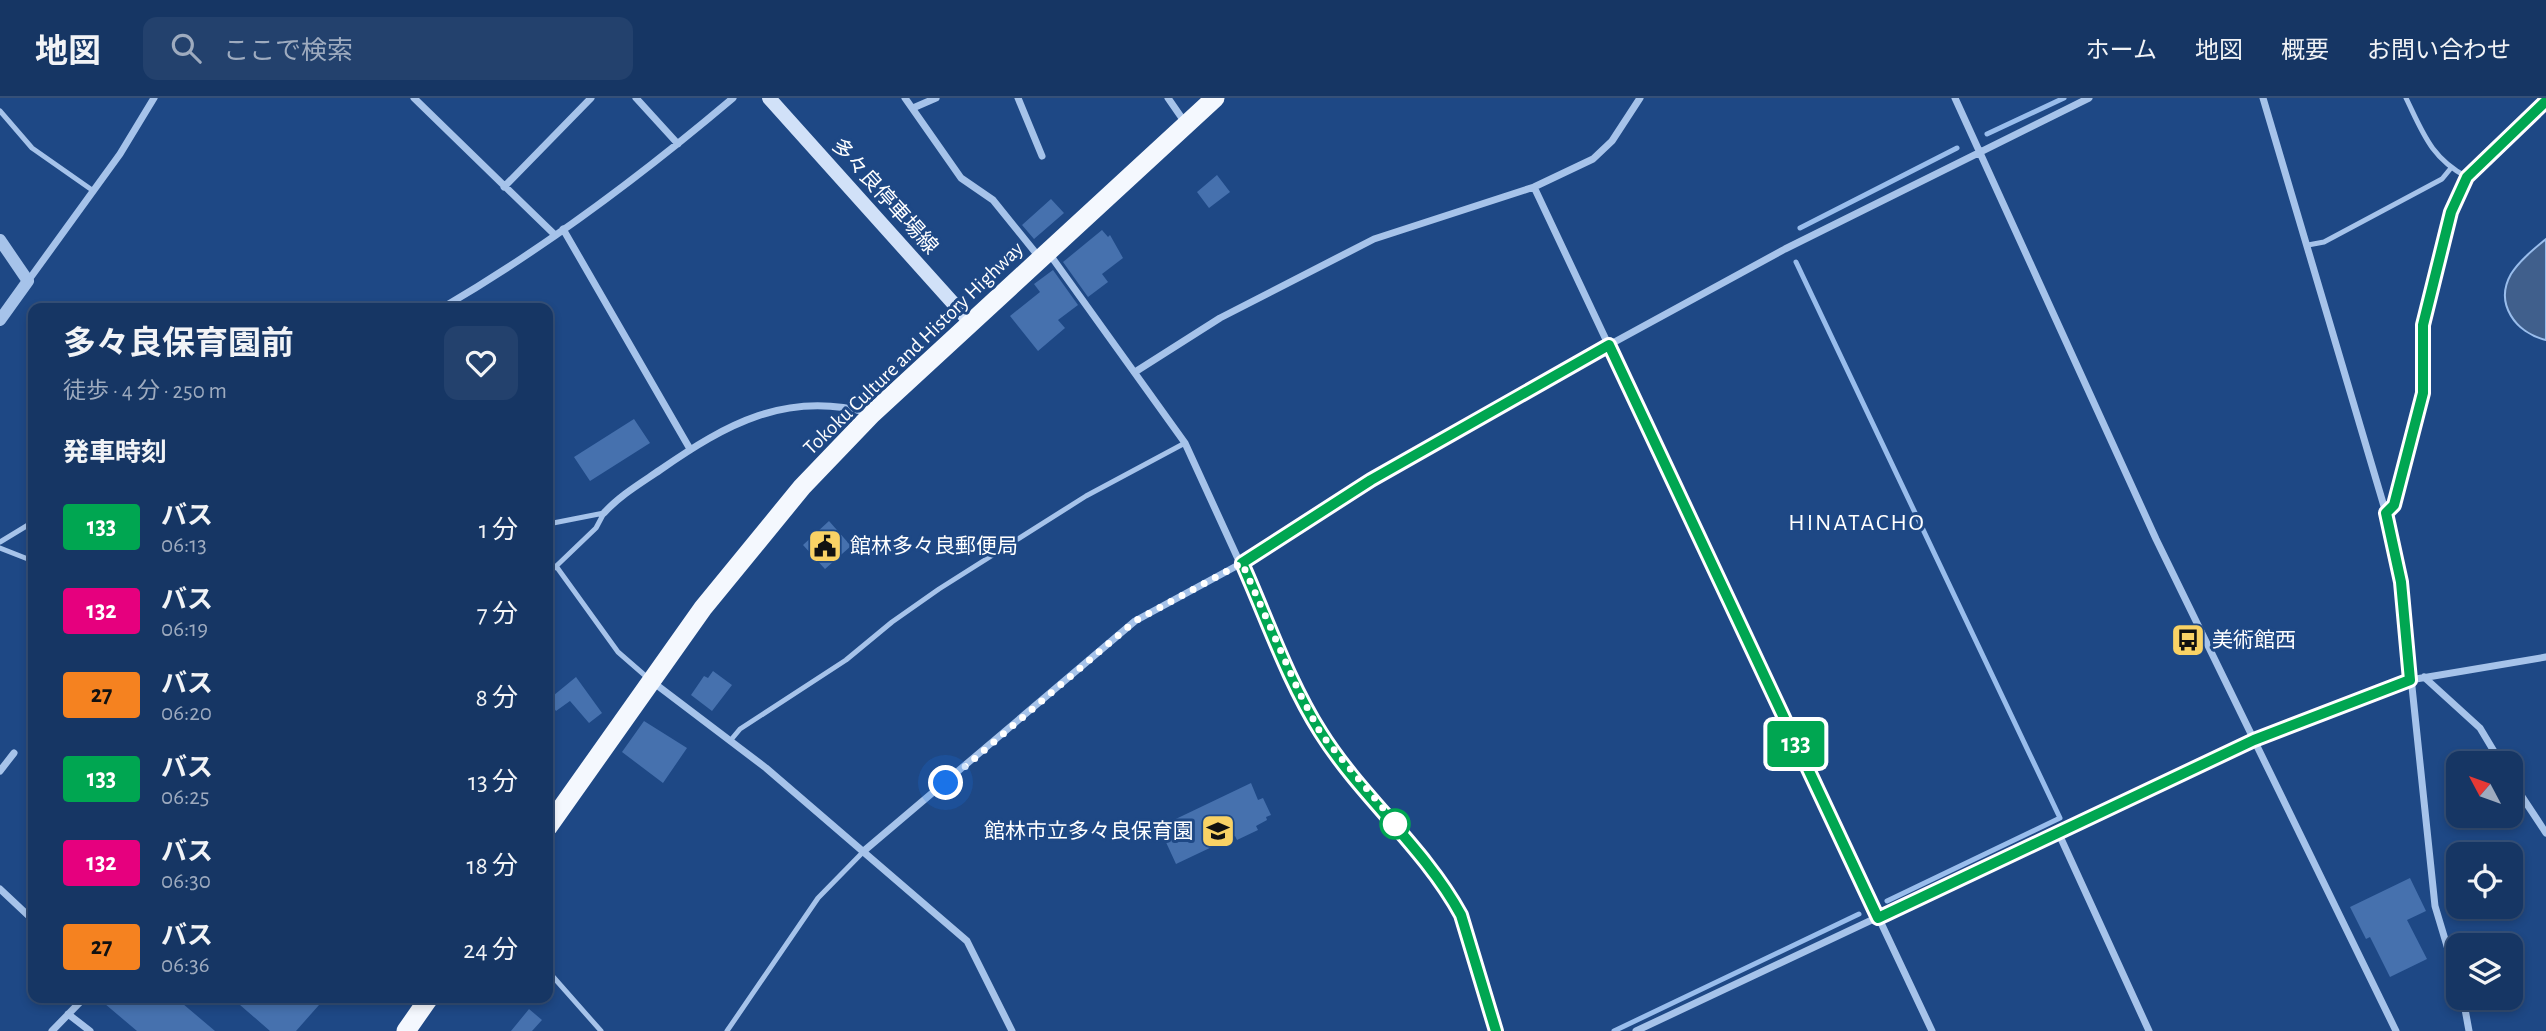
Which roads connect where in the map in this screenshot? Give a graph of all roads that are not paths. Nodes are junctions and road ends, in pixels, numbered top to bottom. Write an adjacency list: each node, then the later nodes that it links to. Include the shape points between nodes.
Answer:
1 (154, 98): 28 (street)
2 (414, 98): 26 (street)
3 (592, 98): 26 (street)
4 (636, 98): 21 (street)
5 (733, 98): 21 (street)
6 (769, 98): 37 (main road, 多々良停車場線)
7 (905, 98): 18 (street)
8 (936, 98): 18 (street)
9 (1018, 98): 23 (street)
10 (1168, 98): 20 (street)
11 (1215, 98): 20 (highway, Tokoku Culture and History Highway)
12 (1640, 98): 27 (street, via 1612,141 1594,159)
13 (1955, 98): 22 (street)
14 (2089, 98): 22 (street)
15 (2263, 98): 32 (street)
16 (2406, 98): 24 (lane, via 2432,150)
17 (2546, 100): 25 (lane)
18 (913, 108): 33 (street, via 961,178 993,200)
19 (0, 111): 28 (lane, via 32,148)
20 (1186, 124): 33 (highway, Tokoku Culture and History Highway)
21 (678, 144): 29 (street)
22 (1980, 149): 38 (street); 57 (street, via 2086,389)
23 (1042, 156)
24 (2451, 168): 25 (lane); 32 (lane, via 2442,179 2324,242)
25 (2467, 177): 44 (lane, via 2451,212 2423,325 2423,393 2394,505)
26 (504, 187): 30 (street)
27 (1534, 187): 38 (street); 39 (street, via 1374,239 1220,318)
28 (92, 190): 34 (street)
29 (563, 229): 30 (street); 42 (street)
30 (555, 235): 35 (street)
31 (0, 240): 34 (street)
32 (2308, 245): 44 (street)
33 (1044, 255): 37 (highway, Tokoku Culture and History Highway); 39 (street)
34 (29, 281): 36 (street)
35 (452, 303)
36 (0, 320)
37 (970, 322): 40 (highway, Tokoku Culture and History Highway)
38 (1609, 345): 50 (street, via 1371,480); 69 (street)
39 (1135, 372): 41 (street)
40 (872, 414): 42 (street, via 797,404 742,420); 56 (highway, Tokoku Culture and History Highway, via 747,553)
41 (1185, 443): 50 (street); 58 (lane, via 1086,496 939,590 846,660 740,729)
42 (690, 449): 43 (street)
43 (604, 513): 45 (lane); 51 (lane, via 596,528)
44 (2386, 513): 55 (street, via 2401,582)
45 (553, 521)
46 (28, 525): 47 (lane)
47 (0, 542)
48 (0, 548): 49 (lane)
49 (28, 559)
50 (1242, 563): 66 (street, via 1135,621); 82 (street, via 1321,734 1412,843 1456,906)
51 (556, 566): 52 (lane); 56 (lane, via 618,652)
52 (553, 569)
53 (2546, 657): 54 (street)
54 (2424, 677): 55 (street); 59 (street, via 2480,728)
55 (2410, 680): 57 (street); 70 (street, via 2435,906)
56 (651, 681): 58 (street); 63 (highway, Tokoku Culture and History Highway)
57 (2254, 740): 64 (street); 86 (street)
58 (730, 741): 66 (street)
59 (2494, 751)
60 (14, 753): 61 (street)
61 (0, 771)
62 (2524, 799): 65 (street)
63 (553, 820)
64 (2058, 832): 69 (street); 85 (street)
65 (2546, 832)
66 (865, 850): 80 (lane, via 818,898); 81 (street, via 967,941)
67 (0, 888): 68 (street)
68 (28, 915)
69 (1878, 918): 83 (street); 84 (street)
70 (2446, 943)
71 (553, 977): 79 (lane)
72 (79, 1003): 75 (street)
73 (426, 1003): 78 (highway)
74 (2465, 1010): 87 (street)
75 (68, 1014): 76 (street); 77 (street)
76 (52, 1031)
77 (90, 1031)
78 (406, 1031)
79 (601, 1031)
80 (727, 1031)
81 (1012, 1031)
82 (1496, 1031)
83 (1636, 1031)
84 (1932, 1031)
85 (2149, 1031)
86 (2396, 1031)
87 (2469, 1031)

